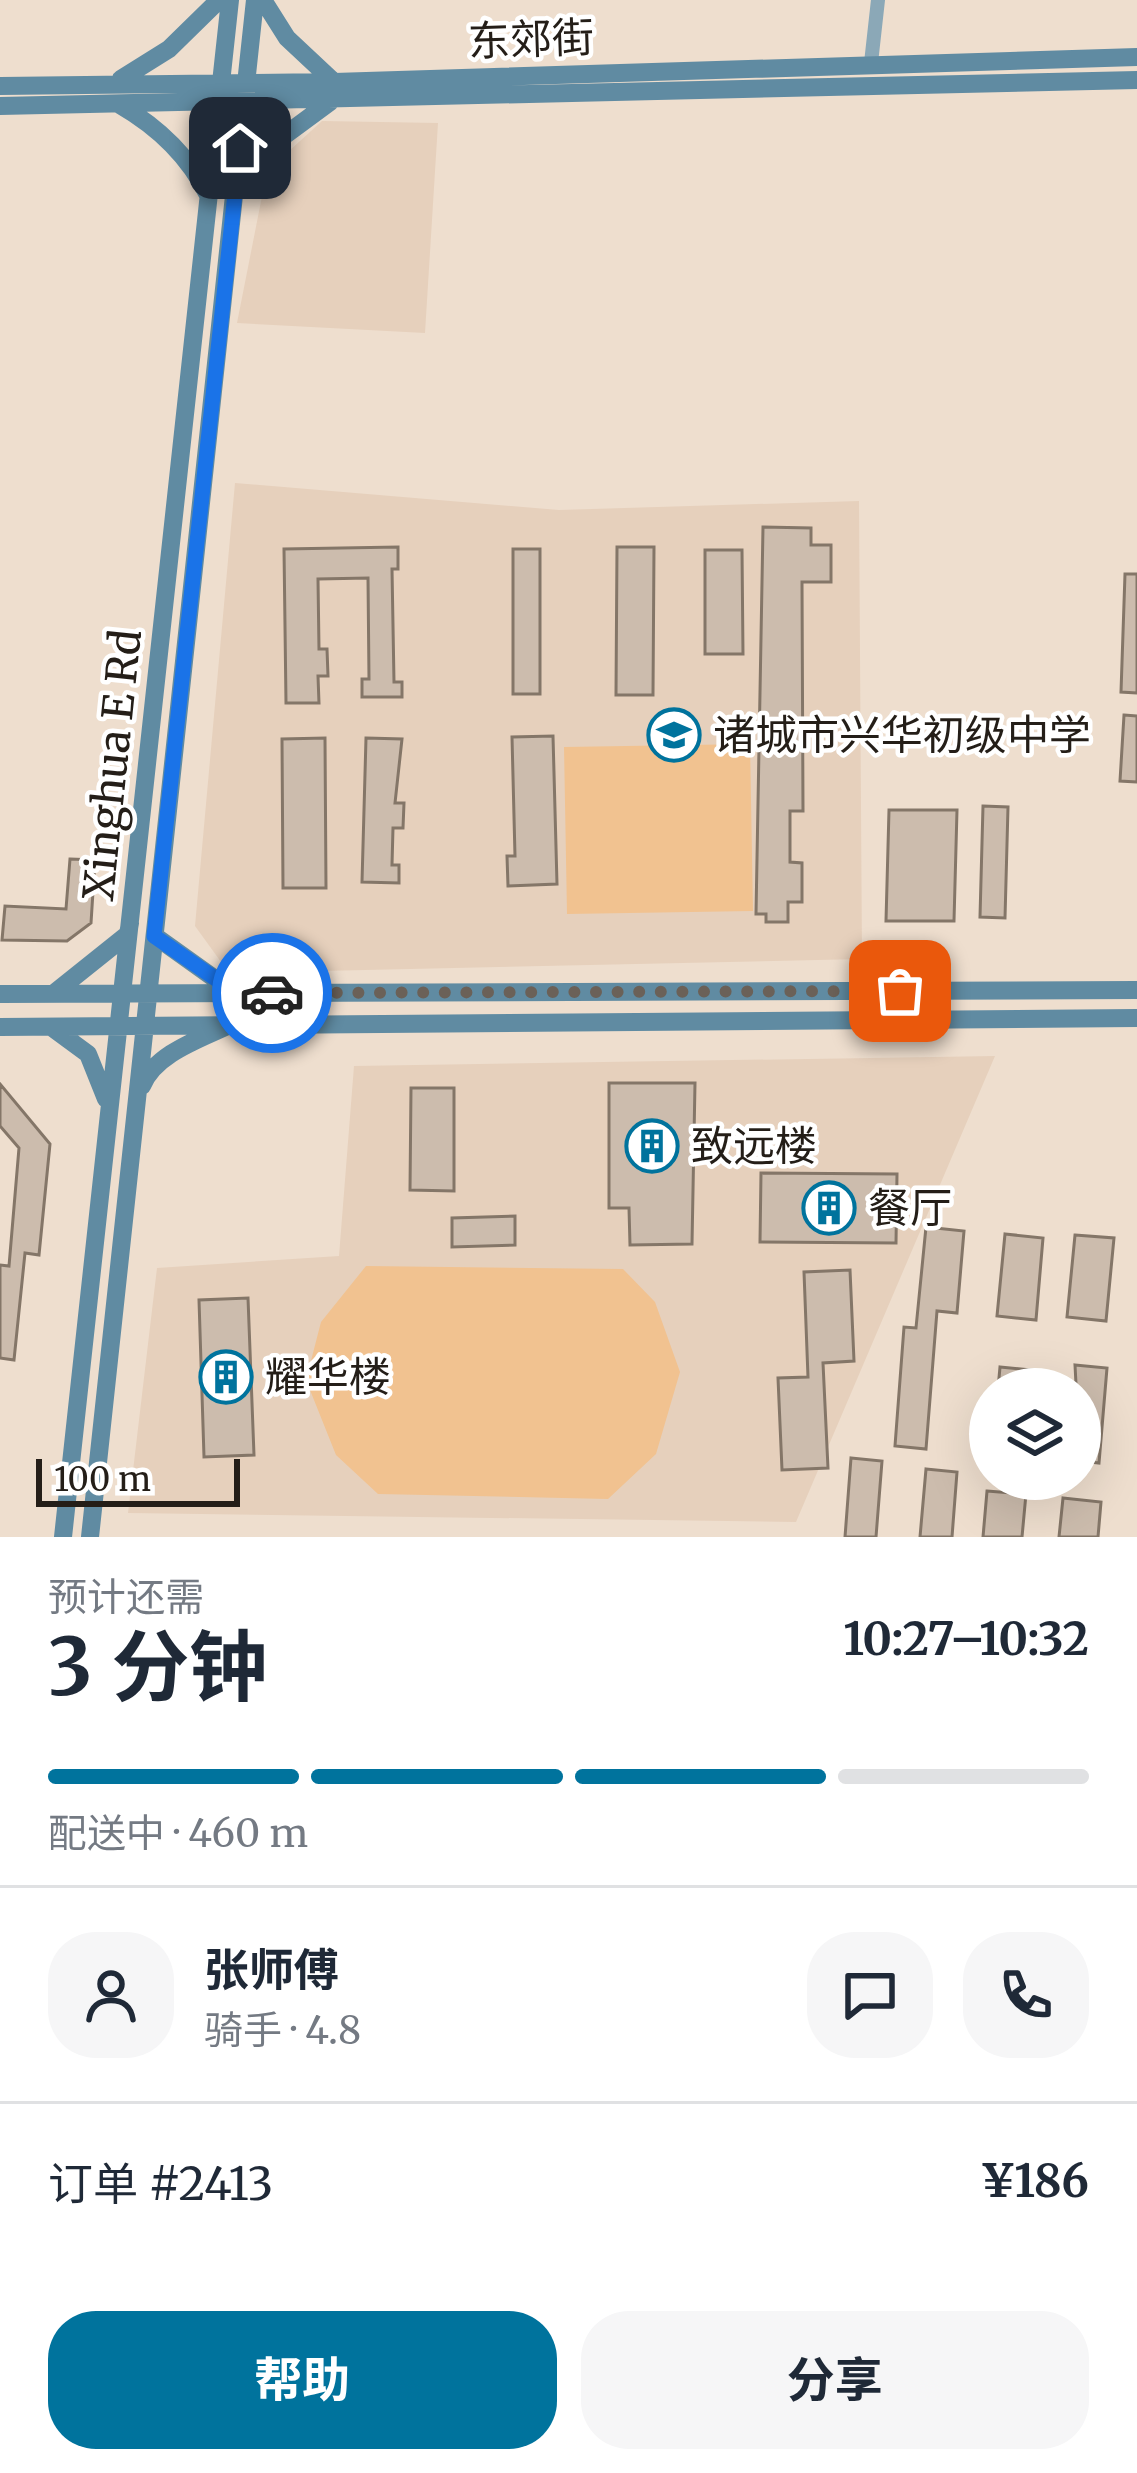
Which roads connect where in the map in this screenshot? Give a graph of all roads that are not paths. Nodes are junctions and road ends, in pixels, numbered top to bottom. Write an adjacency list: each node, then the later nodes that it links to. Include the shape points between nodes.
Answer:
1 (219, 0): 12 (main road)
2 (230, 0): 9 (main road, Xinghua E Rd)
3 (259, 0): 8 (main road); 11 (main road)
4 (878, 0): 6 (street)
5 (1137, 58): 6 (main road, 东郊街)
6 (871, 63): 11 (main road, 东郊街)
7 (1137, 80): 11 (main road, 东郊街)
8 (247, 81): 9 (main road, 东郊街); 11 (main road, 东郊街); 13 (main road)
9 (220, 82): 12 (main road, 东郊街); 14 (main road, Xinghua E Rd)
10 (0, 86): 12 (main road, 东郊街)
11 (332, 92): 13 (main road, 东郊街); 16 (main road, via 273,144)
12 (114, 93): 14 (main road, 东郊街); 15 (main road, 东郊街); 17 (main road, via 194,168)
13 (244, 102): 14 (main road, 东郊街); 16 (main road)
14 (218, 103): 17 (main road, Xinghua E Rd)
15 (0, 106)
16 (236, 194): 19 (main road)
17 (208, 196): 18 (main road, Xinghua E Rd)
18 (132, 912): 24 (main road, via 128,934); 25 (main road, Xinghua E Rd)
19 (154, 936): 21 (main road); 22 (main road)
20 (1137, 990): 22 (main road)
21 (149, 993): 22 (main road); 25 (main road); 28 (main road)
22 (236, 993)
23 (0, 994): 24 (main road)
24 (53, 994): 25 (main road)
25 (125, 996): 29 (main road, Xinghua E Rd)
26 (1137, 1018): 27 (main road)
27 (232, 1024): 28 (main road); 32 (main road, via 147,1074)
28 (145, 1025): 29 (main road); 32 (main road)
29 (122, 1026): 30 (main road); 33 (main road, Xinghua E Rd)
30 (49, 1027): 31 (main road); 33 (main road, via 88,1054 103,1079)
31 (0, 1028)
32 (136, 1102): 35 (main road)
33 (110, 1124): 34 (main road, Xinghua E Rd)
34 (63, 1537)
35 (90, 1537)

